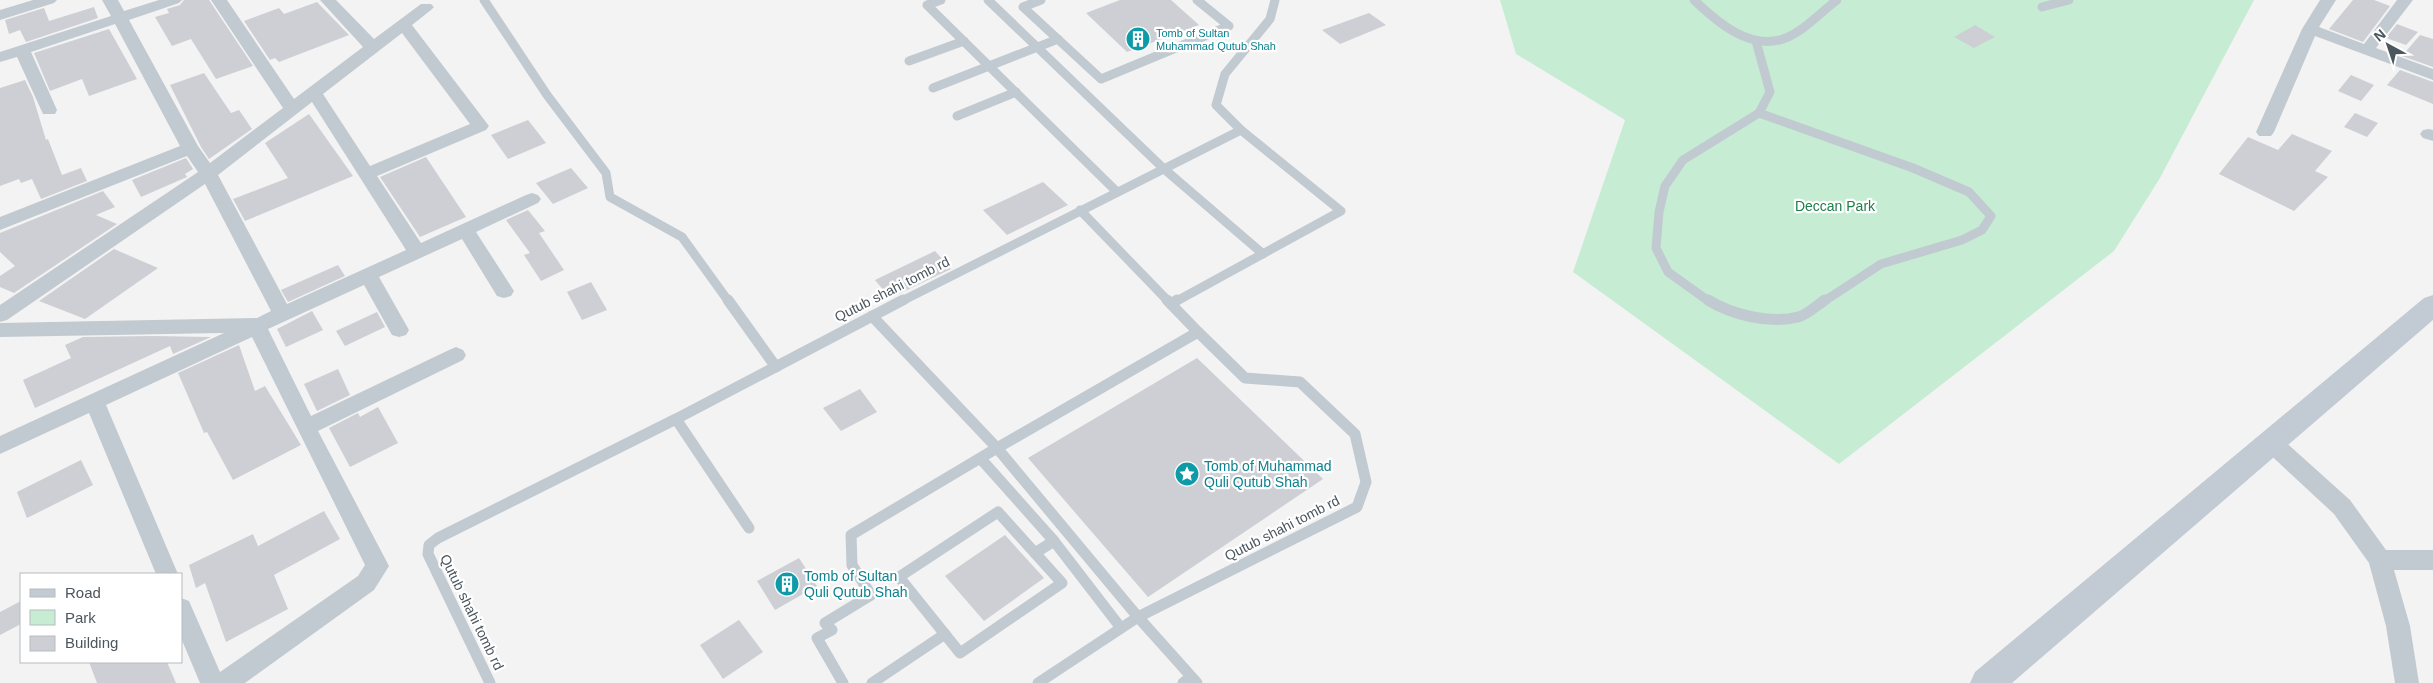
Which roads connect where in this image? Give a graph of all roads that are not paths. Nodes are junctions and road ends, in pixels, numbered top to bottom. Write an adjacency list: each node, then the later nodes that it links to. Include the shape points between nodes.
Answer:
1 (48, 0): 19 (street)
2 (110, 0): 20 (street)
3 (174, 0): 20 (street)
4 (219, 0): 37 (street)
5 (328, 0): 26 (street)
6 (484, 0): 66 (lane, via 546,94 606,173 610,197 682,237)
7 (941, 0): 24 (lane, via 927,5)
8 (988, 0): 27 (lane)
9 (1041, 0): 23 (lane, via 1023,7)
10 (1197, 0): 23 (lane, via 1229,26 1101,80)
11 (1275, 0): 41 (lane, via 1270,19 1225,74 1216,106)
12 (1694, 0): 25 (lane, via 1735,33)
13 (1837, 0): 25 (lane, via 1796,32 1777,41)
14 (2069, 0): 18 (lane)
15 (2328, 0): 22 (street)
16 (2405, 0): 29 (street)
17 (426, 7): 21 (street)
18 (2042, 7)
19 (0, 15)
20 (120, 18): 28 (street); 43 (street)
21 (404, 25): 26 (street); 46 (street, via 480,126)
22 (2310, 29): 29 (street); 42 (street)
23 (1058, 39): 27 (lane)
24 (964, 41): 31 (lane); 32 (lane)
25 (1756, 41): 39 (lane, via 1770,92)
26 (373, 48): 36 (street)
27 (1036, 48): 32 (lane); 44 (lane)
28 (22, 50): 30 (street); 38 (street)
29 (2367, 50): 33 (street)
30 (0, 57)
31 (909, 62)
32 (989, 66): 34 (lane); 35 (lane)
33 (2433, 75)
34 (933, 88)
35 (1016, 92): 40 (lane); 47 (lane)
36 (314, 93): 37 (street); 46 (street)
37 (292, 109): 45 (street)
38 (49, 110)
39 (1759, 113): 39 (lane, via 1683,160 1665,186 1659,212 1656,248 1668,272 1723,310 1760,319 1799,317 1881,264 1962,240 1982,230 1991,216 1969,192 1913,168)
40 (957, 116)
41 (1241, 130): 44 (lane, Qutub shahi tomb rd); 53 (lane, via 1341,211)
42 (2265, 132)
43 (190, 148): 45 (street); 50 (street)
44 (1163, 168): 47 (lane, Qutub shahi tomb rd); 53 (lane)
45 (208, 173): 58 (street); 59 (street)
46 (366, 174): 52 (street)
47 (1117, 192): 49 (lane, Qutub shahi tomb rd)
48 (532, 199): 51 (street)
49 (1080, 210): 56 (lane, Qutub shahi tomb rd); 60 (lane, Qutub shahi tomb rd)
50 (0, 224)
51 (465, 229): 52 (street); 55 (street)
52 (417, 252): 54 (street)
53 (1263, 254): 56 (lane)
54 (368, 274): 59 (street); 63 (street)
55 (504, 291)
56 (1171, 304): 64 (lane, Qutub shahi tomb rd)
57 (2433, 305): 70 (street)
58 (0, 314)
59 (282, 314): 61 (street)
60 (872, 316): 66 (lane, Qutub shahi tomb rd); 72 (lane)
61 (256, 325): 62 (street); 67 (street); 69 (street)
62 (0, 330)
63 (399, 330)
64 (1198, 332): 72 (lane); 81 (lane, Qutub shahi tomb rd, via 1245,378 1300,382 1355,434 1366,482 1357,507)
65 (456, 355): 69 (street)
66 (776, 367): 68 (lane, Qutub shahi tomb rd)
67 (94, 400): 71 (street); 79 (street)
68 (676, 419): 74 (lane); 87 (lane, Qutub shahi tomb rd, via 429,545 428,554)
69 (306, 428): 86 (street, via 377,566 366,583)
70 (2272, 443): 77 (street, via 2342,507); 91 (street)
71 (0, 445)
72 (997, 448): 73 (lane); 81 (lane)
73 (981, 459): 75 (lane); 88 (lane, via 851,535 852,565 871,595 825,622 832,630 817,638)
74 (749, 528)
75 (1054, 541): 76 (lane); 82 (lane)
76 (1035, 553): 83 (lane, via 1062,583 960,653); 83 (lane, via 998,512 899,577)
77 (2380, 560): 78 (street); 92 (street, via 2398,626)
78 (2433, 560)
79 (167, 573)
80 (182, 610): 85 (street)
81 (1138, 617): 82 (lane, Qutub shahi tomb rd); 84 (lane)
82 (1121, 628): 90 (lane, Qutub shahi tomb rd)
83 (945, 634): 89 (lane)
84 (1190, 681)
85 (212, 683)
86 (225, 683)
87 (490, 683)
88 (843, 683)
89 (872, 683)
90 (1038, 683)
91 (1987, 683)
92 (2407, 683)

